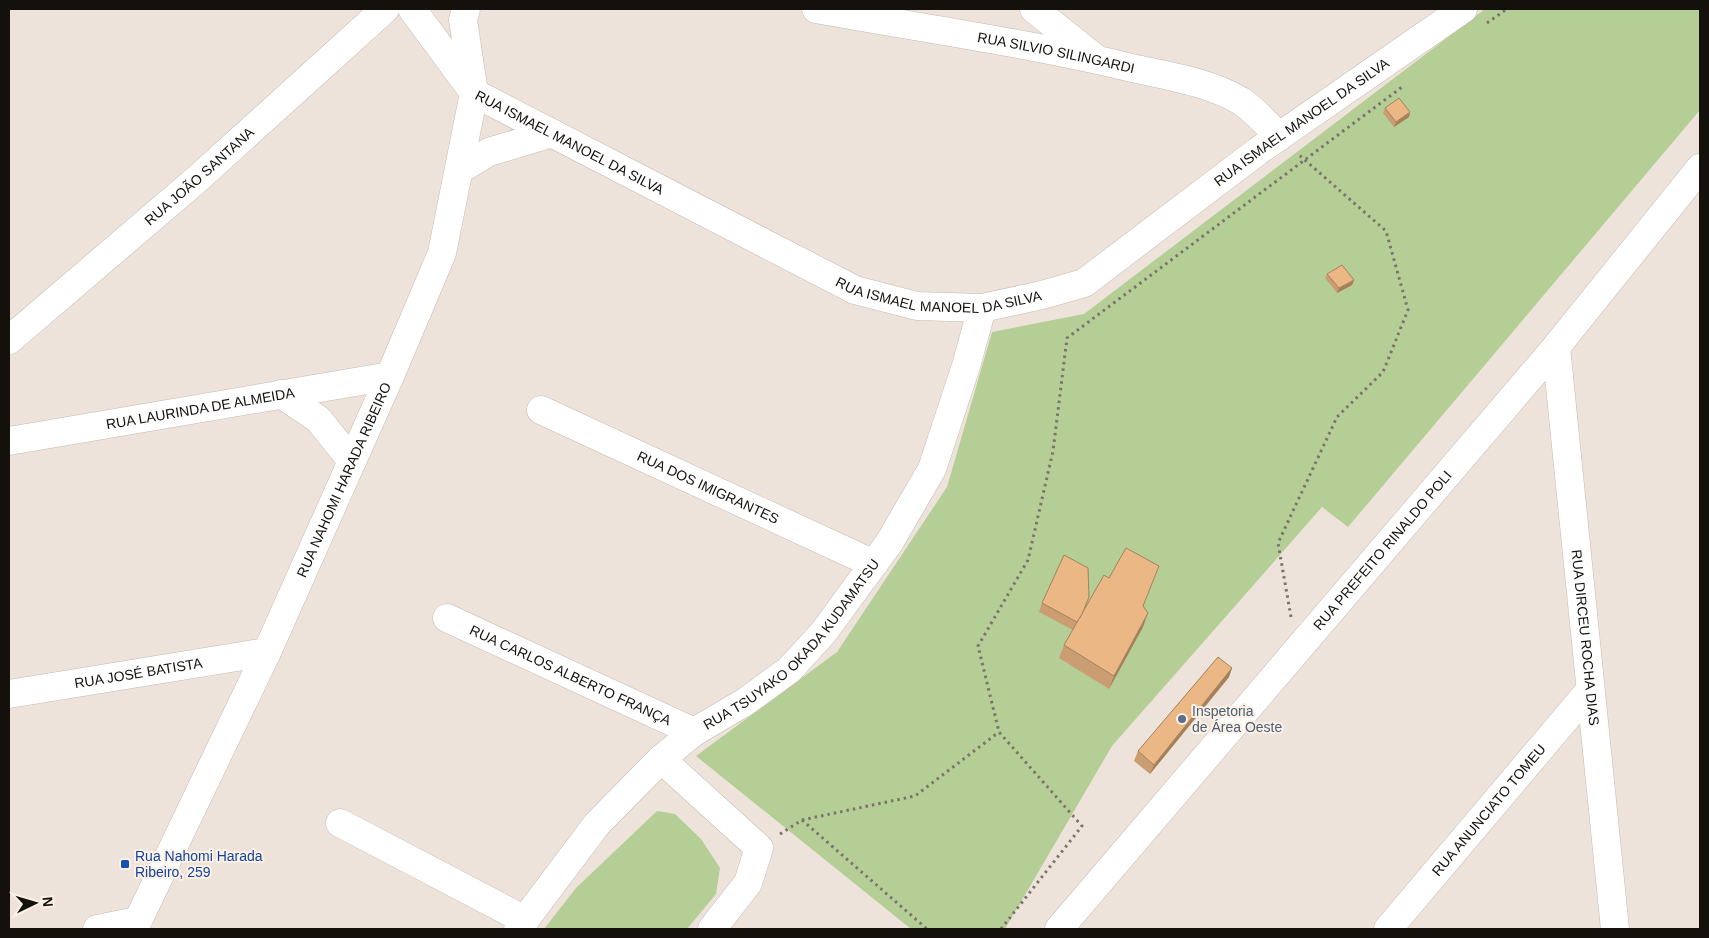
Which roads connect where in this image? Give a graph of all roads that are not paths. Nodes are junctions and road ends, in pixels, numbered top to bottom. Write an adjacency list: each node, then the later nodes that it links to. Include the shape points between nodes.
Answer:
1 (385, 9): 14 (street, RUA JOÃO SANTANA, via 195,181)
2 (412, 9): 8 (street, RUA ISMAEL MANOEL DA SILVA)
3 (466, 9): 8 (street, RUA NAHOMI HARADA RIBEIRO, via 463,20)
4 (816, 9): 7 (street, RUA SILVIO SILINGARDI)
5 (1034, 9): 7 (street)
6 (1463, 9): 10 (street, RUA ISMAEL MANOEL DA SILVA)
7 (1096, 60): 10 (street, RUA SILVIO SILINGARDI, via 1182,80 1240,101 1262,117)
8 (474, 93): 9 (street, RUA ISMAEL MANOEL DA SILVA); 12 (street, RUA NAHOMI HARADA RIBEIRO)
9 (552, 133): 12 (street, via 489,152); 13 (street, RUA ISMAEL MANOEL DA SILVA, via 855,290 917,306)
10 (1279, 138): 13 (street, RUA ISMAEL MANOEL DA SILVA, via 1084,283)
11 (1700, 168): 15 (street, RUA PREFEITO RINALDO POLI)
12 (459, 170): 16 (street, RUA NAHOMI HARADA RIBEIRO, via 442,253)
13 (982, 308): 21 (street, RUA TSUYAKO OKADA KUDAMATSU, via 932,469)
14 (9, 340)
15 (1556, 347): 24 (street, RUA DIRCEU ROCHA DIAS); 33 (street, RUA PREFEITO RINALDO POLI)
16 (390, 376): 17 (street, RUA LAURINDA DE ALMEIDA); 20 (street, RUA NAHOMI HARADA RIBEIRO)
17 (281, 394): 19 (street, RUA LAURINDA DE ALMEIDA); 20 (street, via 318,420)
18 (541, 410): 21 (street, RUA DOS IMIGRANTES)
19 (12, 436)
20 (352, 461): 23 (street, RUA NAHOMI HARADA RIBEIRO)
21 (874, 564): 26 (street, RUA TSUYAKO OKADA KUDAMATSU, via 823,633 789,670 745,702)
22 (447, 618): 26 (street, RUA CARLOS ALBERTO FRANÇA)
23 (267, 652): 25 (street, RUA JOSÉ BATISTA); 30 (street, RUA NAHOMI HARADA RIBEIRO)
24 (1590, 690): 34 (street, RUA ANUNCIATO TOMEU); 35 (street, RUA DIRCEU ROCHA DIAS)
25 (9, 694)
26 (694, 732): 27 (street, RUA TSUYAKO OKADA KUDAMATSU)
27 (661, 759): 29 (street, RUA TSUYAKO OKADA KUDAMATSU, via 597,824); 32 (street, via 759,848 748,883)
28 (340, 823): 29 (street)
29 (522, 924)
30 (136, 925): 31 (street)
31 (97, 929)
32 (712, 929)
33 (1059, 929)
34 (1388, 929)
35 (1615, 929)

